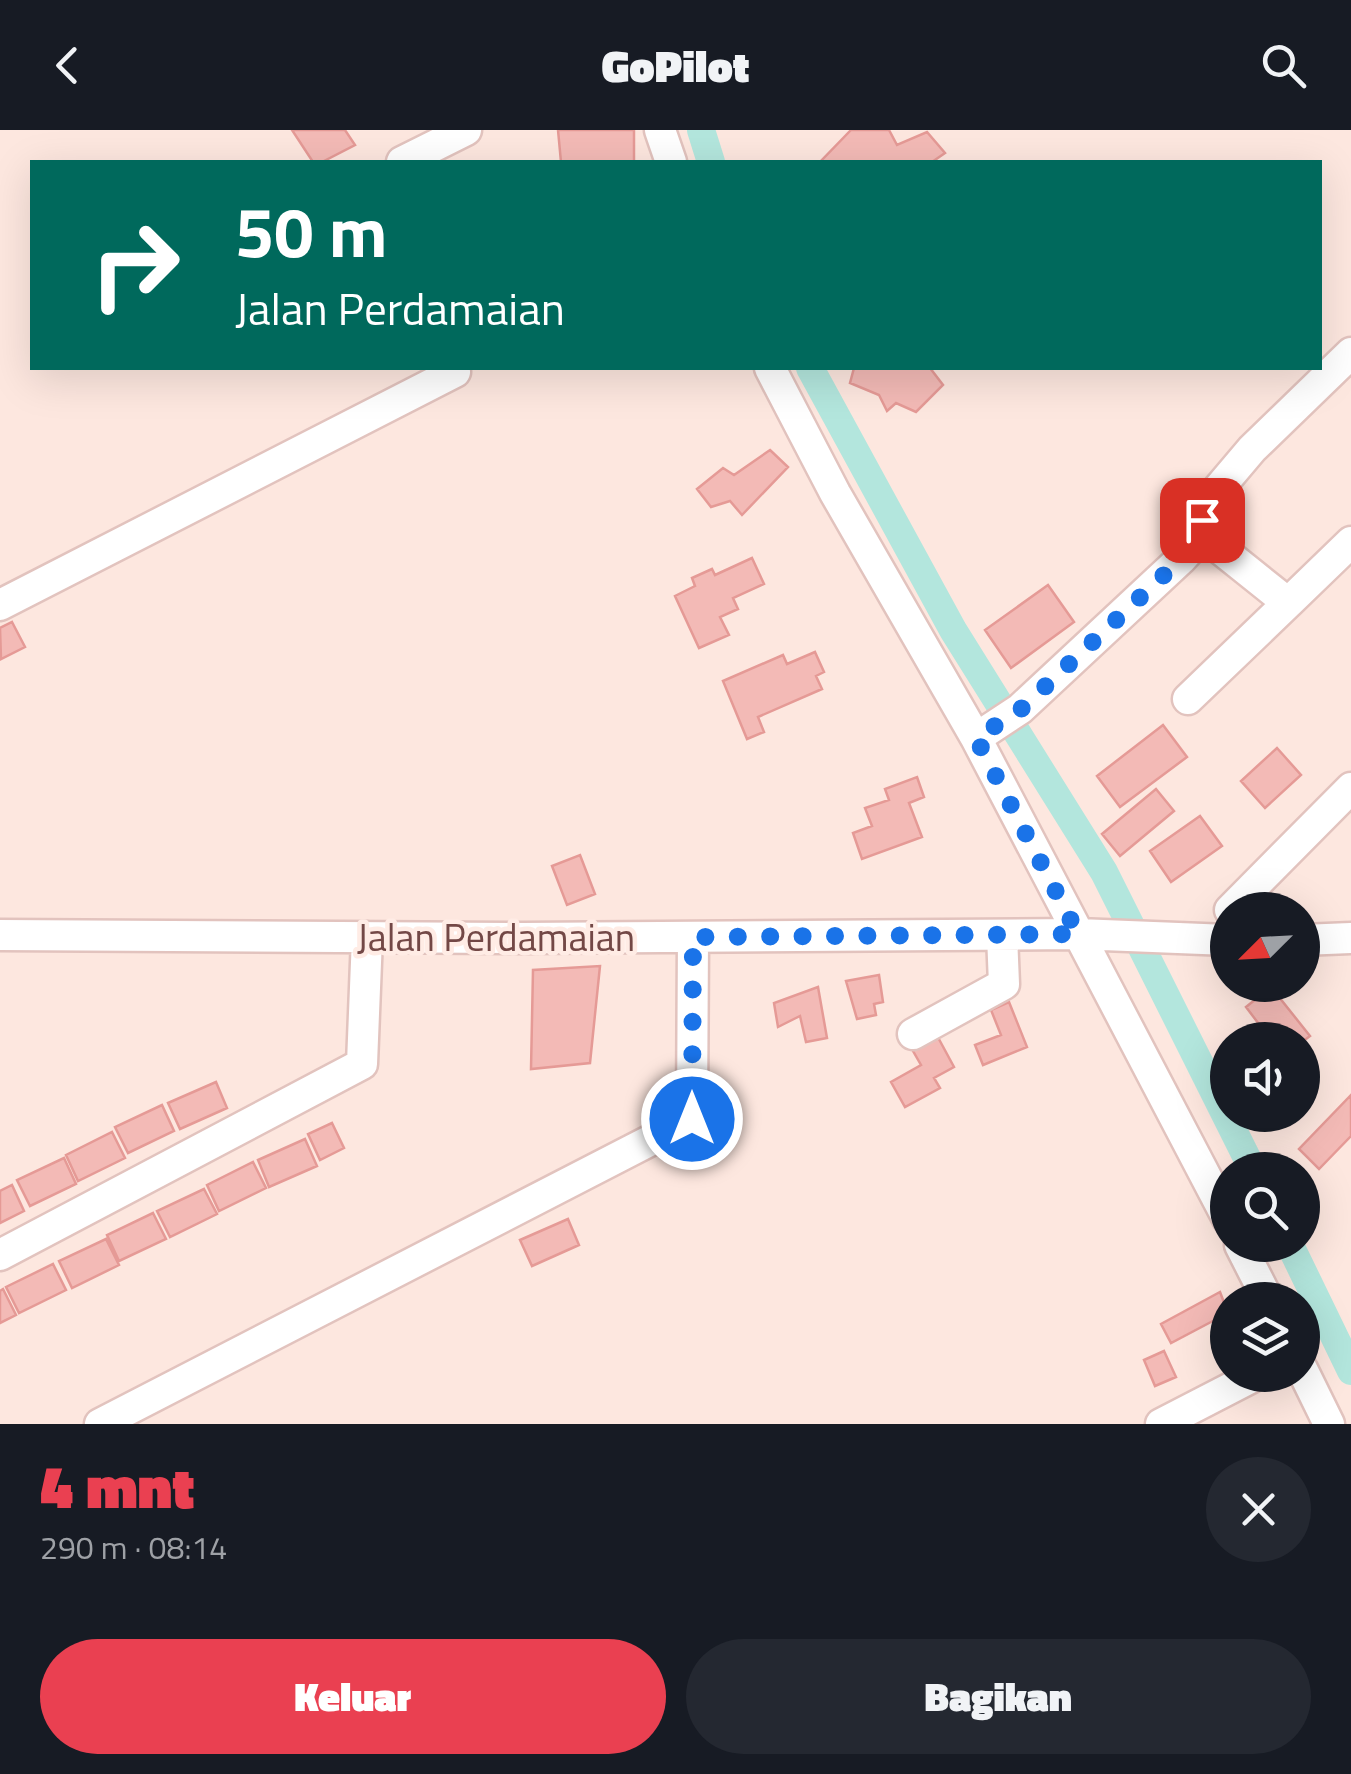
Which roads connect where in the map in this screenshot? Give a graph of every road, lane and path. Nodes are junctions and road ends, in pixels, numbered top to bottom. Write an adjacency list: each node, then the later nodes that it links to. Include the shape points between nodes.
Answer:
1 (466, 130): 3 (street)
2 (660, 130): 4 (street)
3 (406, 160)
4 (670, 160)
5 (1351, 353): 8 (street, via 1208,500)
6 (771, 370): 13 (street, via 835,493)
7 (455, 372): 11 (street)
8 (1202, 535): 10 (street); 13 (street)
9 (1351, 542): 10 (street)
10 (1288, 603): 12 (street)
11 (0, 605)
12 (1188, 699)
13 (999, 724): 16 (street)
14 (1351, 788): 15 (street)
15 (1247, 892)
16 (1078, 934): 18 (street, Jalan Perdamaian); 22 (street, Jalan Perdamaian); 25 (street)
17 (0, 935): 19 (street, Jalan Perdamaian)
18 (1002, 935): 20 (street, Jalan Perdamaian); 24 (street, via 1004,984)
19 (368, 937): 20 (street, Jalan Perdamaian); 26 (street, via 362,1064)
20 (693, 937): 29 (street, via 692,1119)
21 (1351, 938): 23 (street)
22 (1210, 939)
23 (1320, 939)
24 (913, 1034)
25 (1210, 1185)
26 (0, 1255)
27 (1223, 1392): 30 (street)
28 (1313, 1392): 31 (street)
29 (100, 1424)
30 (1160, 1424)
31 (1329, 1424)

